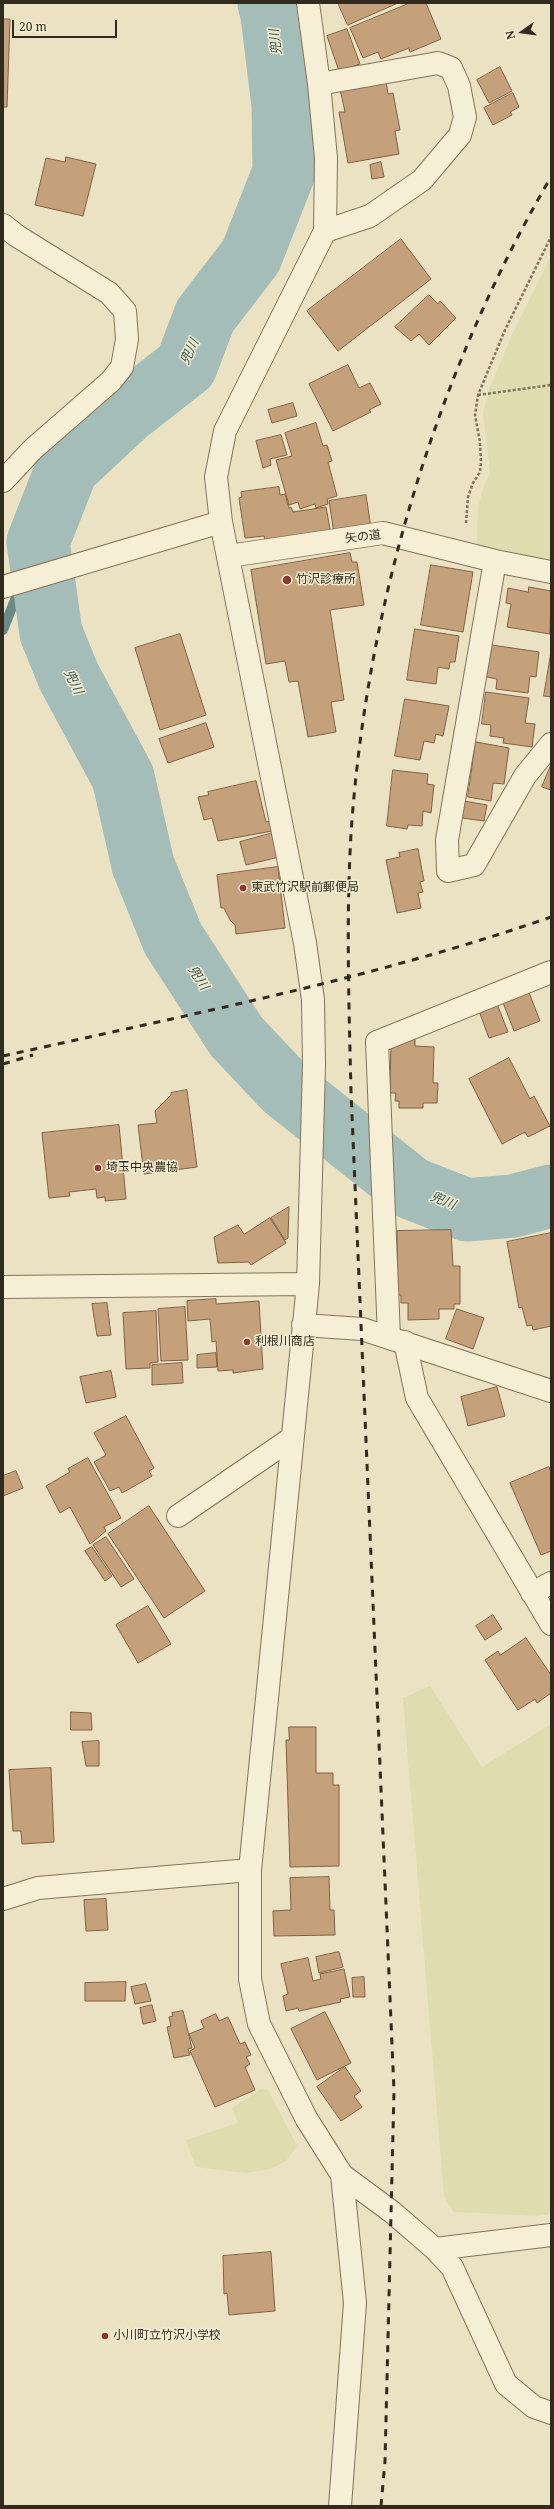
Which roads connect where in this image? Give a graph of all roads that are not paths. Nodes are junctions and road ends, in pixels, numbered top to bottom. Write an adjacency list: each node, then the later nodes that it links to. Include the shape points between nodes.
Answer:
1 (308, 3): 2 (street)
2 (319, 84): 4 (street, via 326,158); 4 (street, via 438,63 451,68 460,86 465,117 460,135 422,180 370,216)
3 (3, 225): 5 (street, via 16,236 109,293 125,311 127,340 122,367 111,381 34,449)
4 (325, 231): 6 (street, via 224,431 216,478)
5 (3, 481)
6 (221, 522): 7 (street); 10 (street)
7 (229, 556): 8 (street, 矢の道, via 383,533); 13 (street, via 305,943 313,1000 314,1065)
8 (495, 561): 9 (street, 矢の道); 11 (street, via 447,840 448,871 474,865 525,776)
9 (551, 572)
10 (3, 587)
11 (551, 744)
12 (551, 972): 16 (street, via 377,1042 383,1200)
13 (308, 1284): 14 (street); 15 (street)
14 (3, 1288)
15 (303, 1325): 16 (street, via 362,1329); 18 (street)
16 (397, 1339): 17 (street); 21 (street, via 417,1398)
17 (551, 1390)
18 (292, 1438): 19 (street); 23 (street)
19 (178, 1516)
20 (551, 1583): 21 (street)
21 (532, 1594): 22 (street)
22 (551, 1624)
23 (250, 1870): 24 (street, via 38,1888); 25 (street, via 250,1979 259,2024 306,2118)
24 (3, 1899)
25 (342, 2175): 27 (street); 29 (street, via 355,2304)
26 (551, 2235): 27 (street)
27 (435, 2248): 28 (street, via 452,2267 506,2384 534,2407)
28 (551, 2413)
29 (340, 2506)

